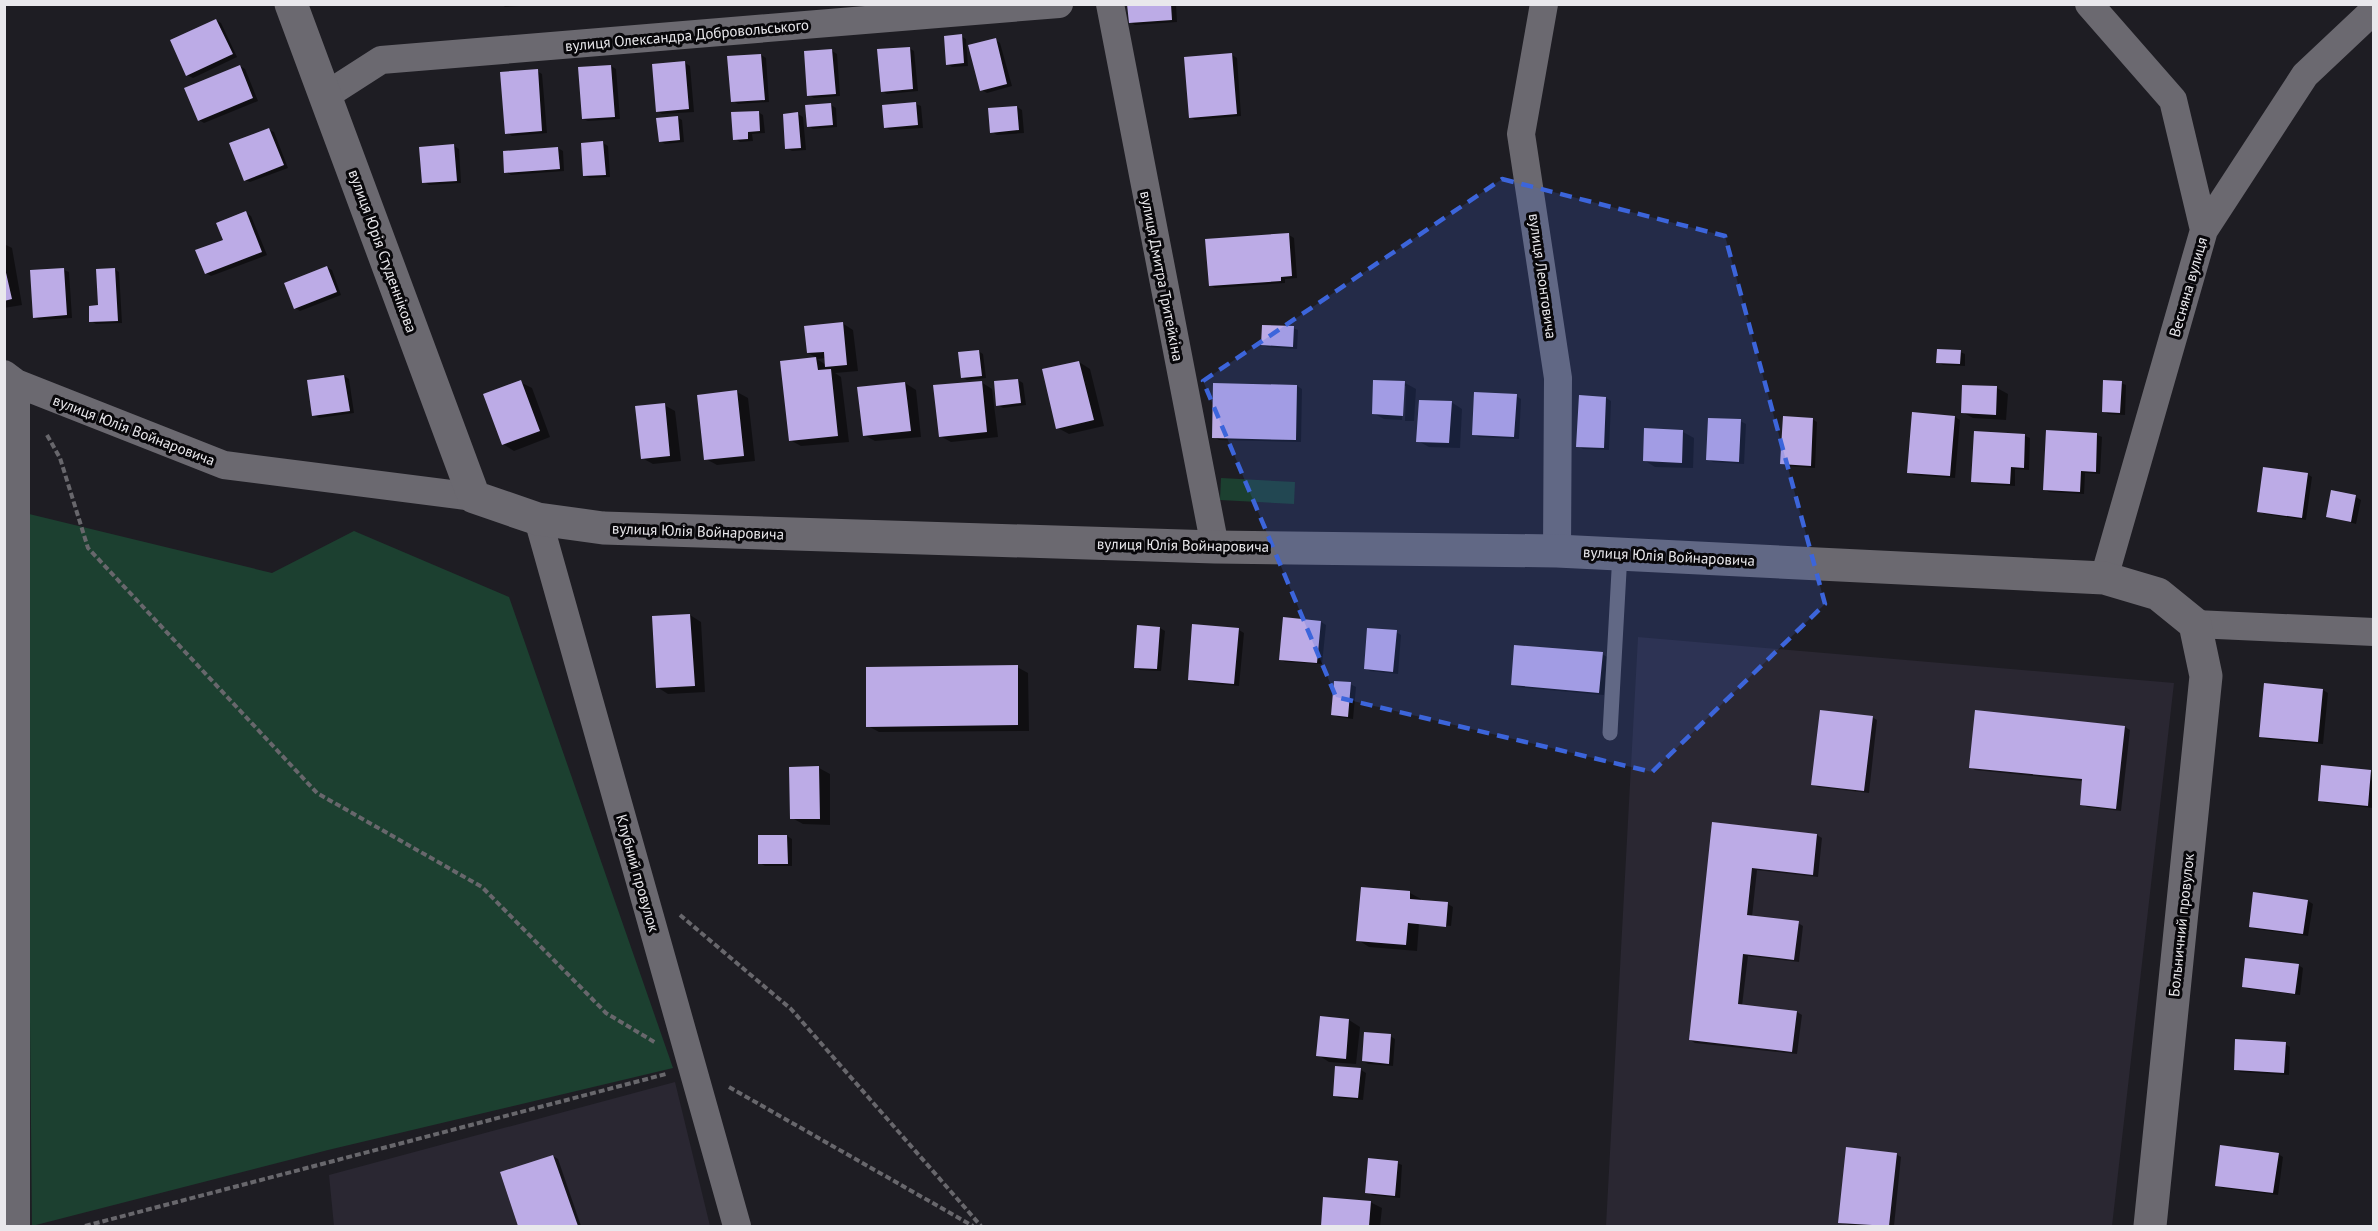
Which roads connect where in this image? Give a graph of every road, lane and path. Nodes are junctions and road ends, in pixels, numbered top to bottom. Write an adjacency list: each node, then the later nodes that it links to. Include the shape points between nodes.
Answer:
1 (291, 4): 7 (main road, вулиця Юрія Студеннікова)
2 (1059, 4): 7 (street, вулиця Олександра Добровольського, via 381,60)
3 (1110, 4): 13 (street, вулиця Дмитра Тритейкіна)
4 (1544, 4): 14 (street, вулиця Леонтовича, via 1521,134 1558,378)
5 (2089, 4): 8 (street, via 2172,100)
6 (2373, 10): 8 (street, Весняна вулиця, via 2305,75)
7 (325, 96): 11 (main road, вулиця Юрія Студеннікова)
8 (2204, 230): 16 (street, Весняна вулиця)
9 (10, 379): 11 (street, вулиця Юлія Войнаровича, via 224,465); 22 (street)
10 (44, 430): 21 (path, via 60,458 88,548 317,794 482,887 606,1013)
11 (474, 497): 12 (main road, вулиця Юлія Войнаровича)
12 (538, 519): 13 (main road, вулиця Юлія Войнаровича, via 603,528); 21 (street, Клубний провулок)
13 (1215, 547): 14 (main road, вулиця Юлія Войнаровича)
14 (1557, 551): 15 (main road, вулиця Юлія Войнаровича)
15 (1620, 553): 16 (main road, вулиця Юлія Войнаровича); 19 (lane)
16 (2104, 578): 17 (main road, вулиця Юлія Войнаровича, via 2158,594)
17 (2195, 624): 18 (street); 27 (main road, Больничний провулок, via 2206,676)
18 (2373, 632)
19 (1610, 734)
20 (675, 911): 26 (path, via 791,1009)
21 (693, 1067): 23 (path); 24 (street, Клубний провулок); 25 (path)
22 (16, 1227)
23 (85, 1227)
24 (737, 1227)
25 (973, 1227)
26 (981, 1227)
27 (2150, 1227)

